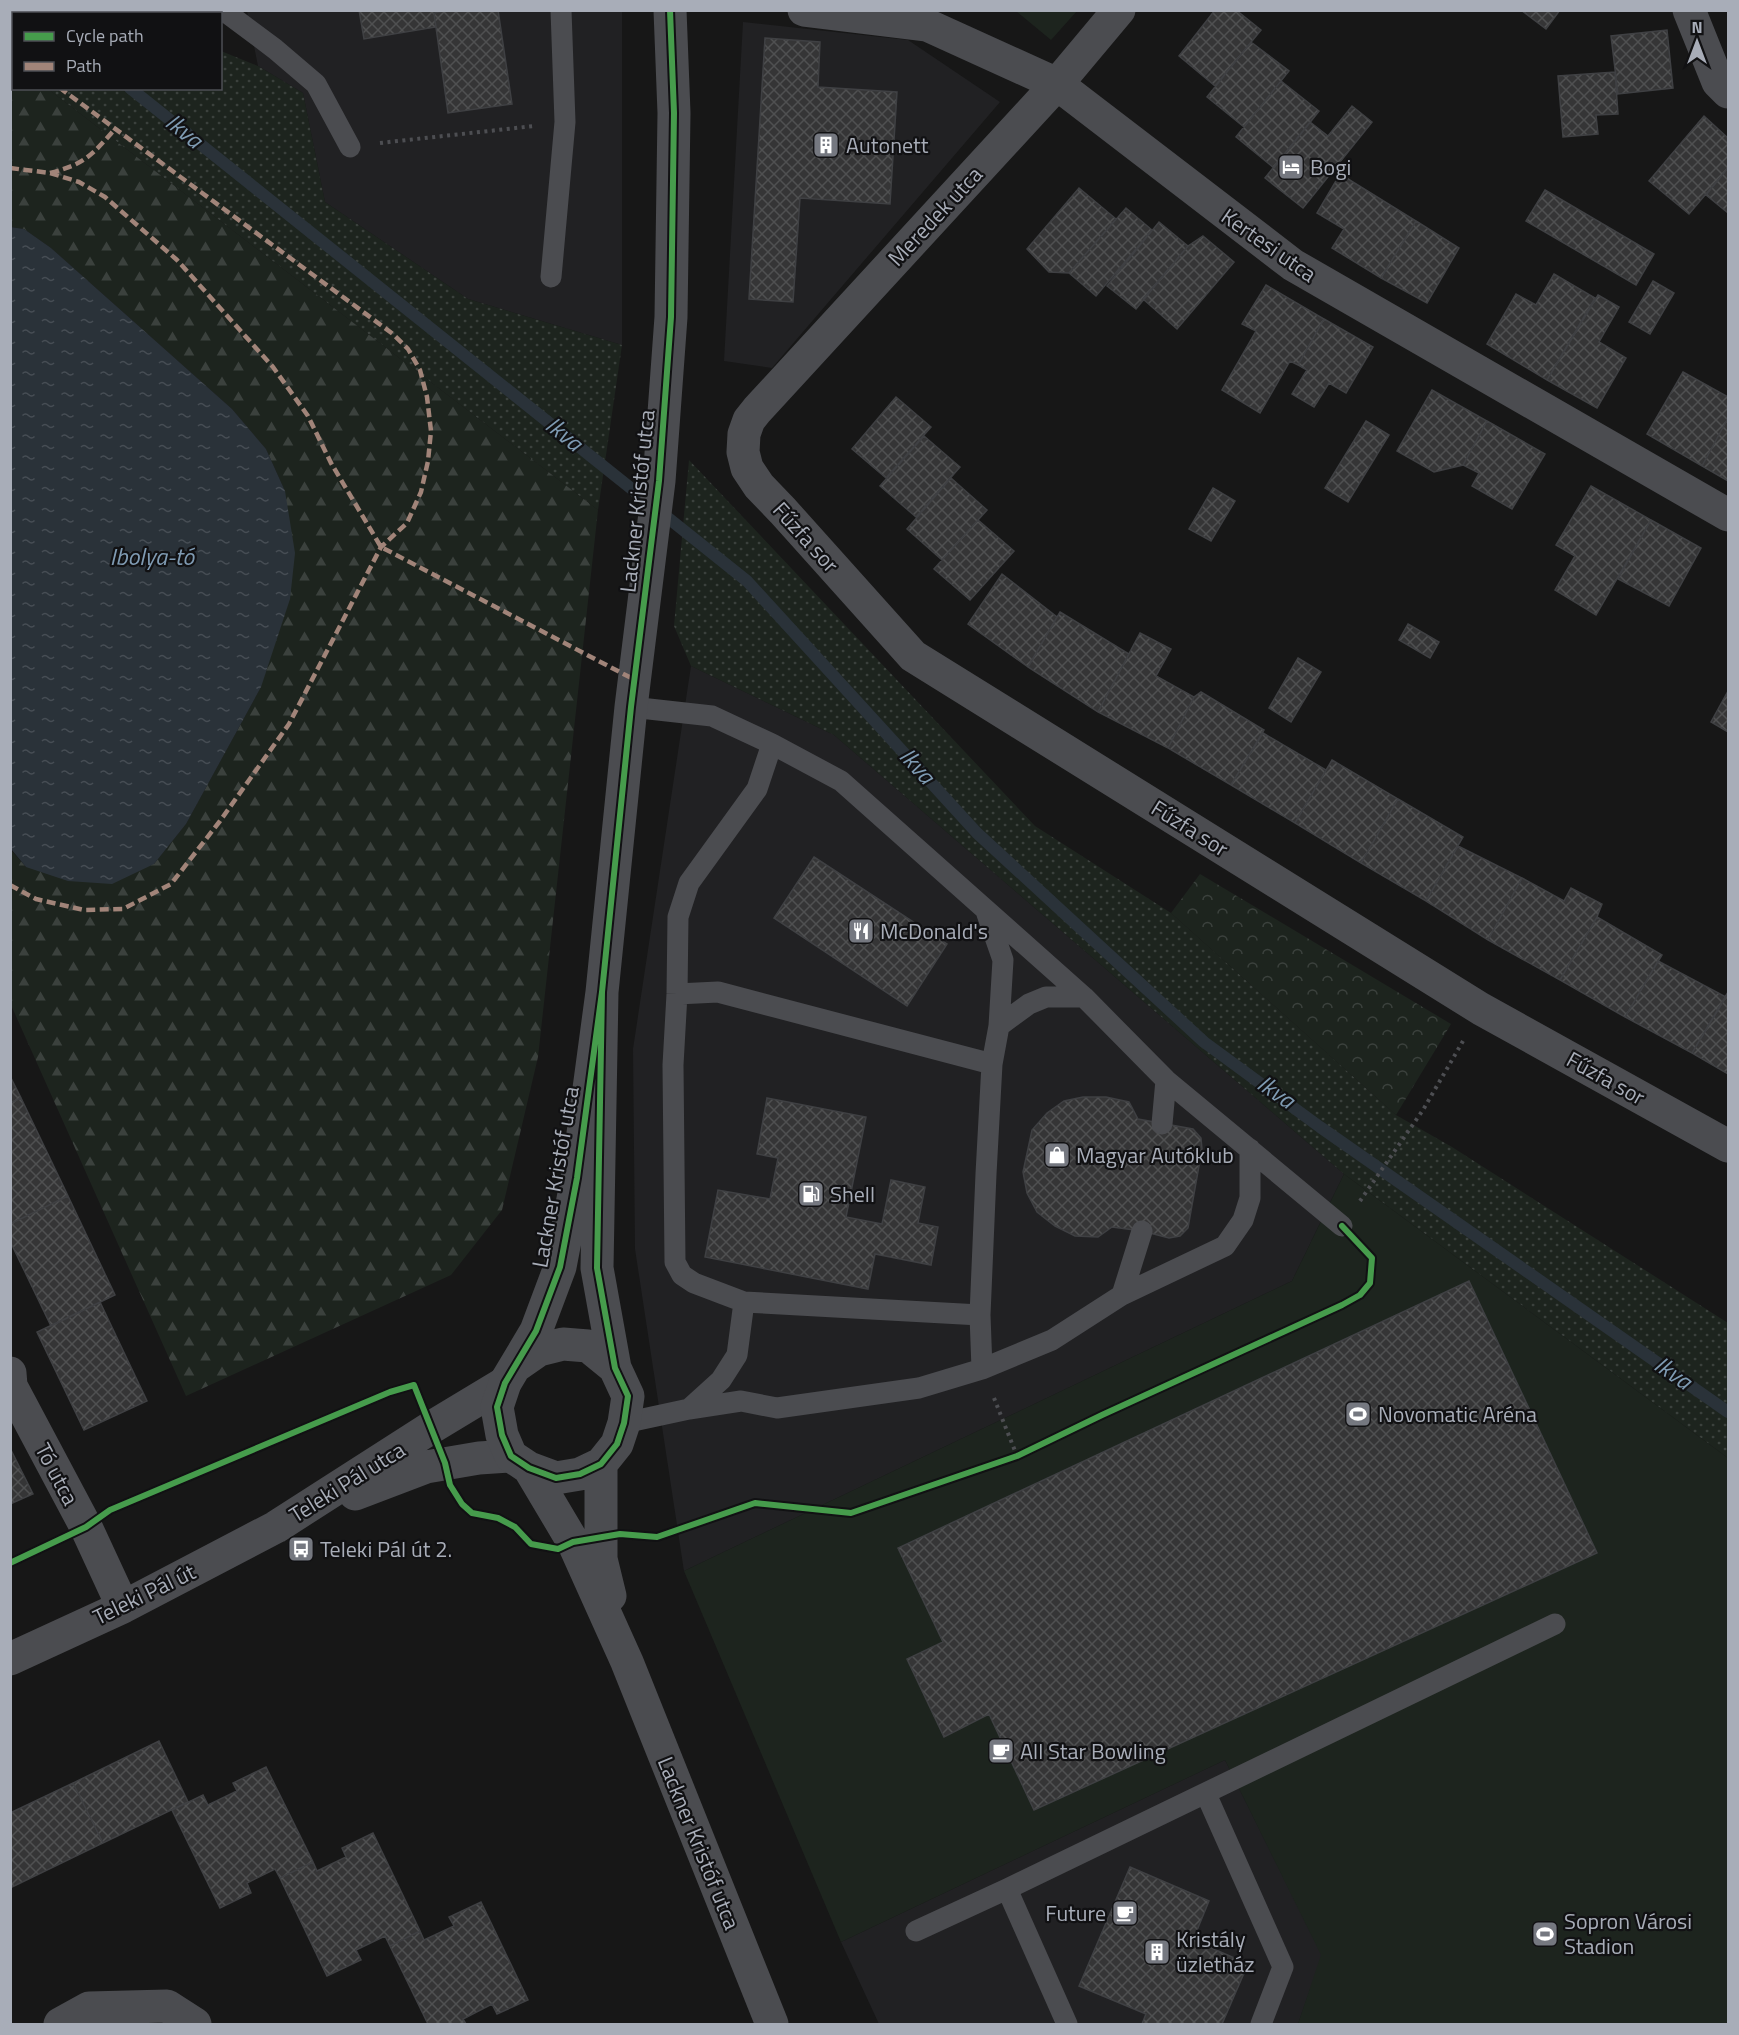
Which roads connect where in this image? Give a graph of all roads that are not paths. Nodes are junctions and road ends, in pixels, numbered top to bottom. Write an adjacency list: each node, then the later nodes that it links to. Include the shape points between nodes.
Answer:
1 (223, 10): 9 (lane, via 316,84)
2 (561, 10): 10 (lane, via 565,122)
3 (670, 10): 13 (street, Lackner Kristóf utca, via 674,113 671,317 659,481)
4 (804, 10): 7 (street, Kertesi utca, via 927,25)
5 (1119, 10): 7 (street, Meredek utca)
6 (1689, 10): 8 (street, via 1718,82)
7 (1057, 84): 11 (street, Meredek utca); 12 (street, Kertesi utca, via 1293,265)
8 (1728, 92)
9 (350, 147)
10 (551, 276)
11 (749, 420): 23 (street, Fűzfa sor, via 742,452 759,486 913,656 1481,1009)
12 (1728, 515)
13 (632, 707): 14 (lane, via 712,716); 16 (street, Lackner Kristóf utca)
14 (772, 744): 15 (lane, via 841,781); 17 (lane, via 757,789 689,883 678,917)
15 (987, 913): 18 (lane); 19 (lane, via 1003,960)
16 (602, 992): 30 (street, Lackner Kristóf utca, via 597,1268); 33 (street, Lackner Kristóf utca, via 577,1178 560,1267 536,1331)
17 (677, 994): 20 (lane, via 718,992); 28 (lane, via 673,1065 675,1262 682,1275 694,1283)
18 (1084, 997): 19 (lane, via 1046,997); 21 (lane)
19 (999, 1026): 20 (lane)
20 (992, 1064): 29 (lane)
21 (1166, 1080): 22 (lane); 24 (lane)
22 (1162, 1124)
23 (1728, 1146)
24 (1250, 1149): 25 (lane); 27 (lane, via 1250,1198 1243,1220 1225,1246)
25 (1342, 1226)
26 (1142, 1231): 27 (lane)
27 (1122, 1295): 31 (lane, via 1052,1340)
28 (744, 1302): 29 (lane); 35 (lane, via 737,1355 722,1380)
29 (980, 1315): 31 (lane)
30 (615, 1368): 33 (street, Lackner Kristóf utca, via 588,1346 564,1344 539,1350); 36 (street, Lackner Kristóf utca, via 628,1396)
31 (982, 1369): 35 (lane, via 919,1388 777,1408 741,1401)
32 (10, 1373): 34 (street, Tó utca)
33 (511, 1375): 37 (street, Lackner Kristóf utca, via 497,1407 502,1435); 39 (street, Teleki Pál utca)
34 (11, 1386): 40 (street, Tó utca, via 86,1527)
35 (689, 1409): 36 (lane)
36 (624, 1423): 38 (street, Lackner Kristóf utca, via 617,1444)
37 (520, 1462): 38 (street, via 556,1478 580,1474); 39 (street, Teleki Pál utca, via 479,1458 426,1467); 43 (street, Lackner Kristóf utca, via 573,1542)
38 (601, 1464): 43 (street, Lackner Kristóf utca, via 601,1559)
39 (276, 1527): 40 (street, Teleki Pál út)
40 (123, 1607): 42 (street, Teleki Pál út)
41 (1555, 1623): 44 (lane)
42 (10, 1659)
43 (627, 1662): 49 (street, Lackner Kristóf utca)
44 (1206, 1794): 45 (lane); 51 (lane, via 1283,1967)
45 (1007, 1889): 46 (lane); 50 (lane)
46 (916, 1931)
47 (60, 2025): 48 (street, via 89,2008 167,2006)
48 (195, 2025)
49 (772, 2025)
50 (1067, 2025)
51 (1261, 2025)

